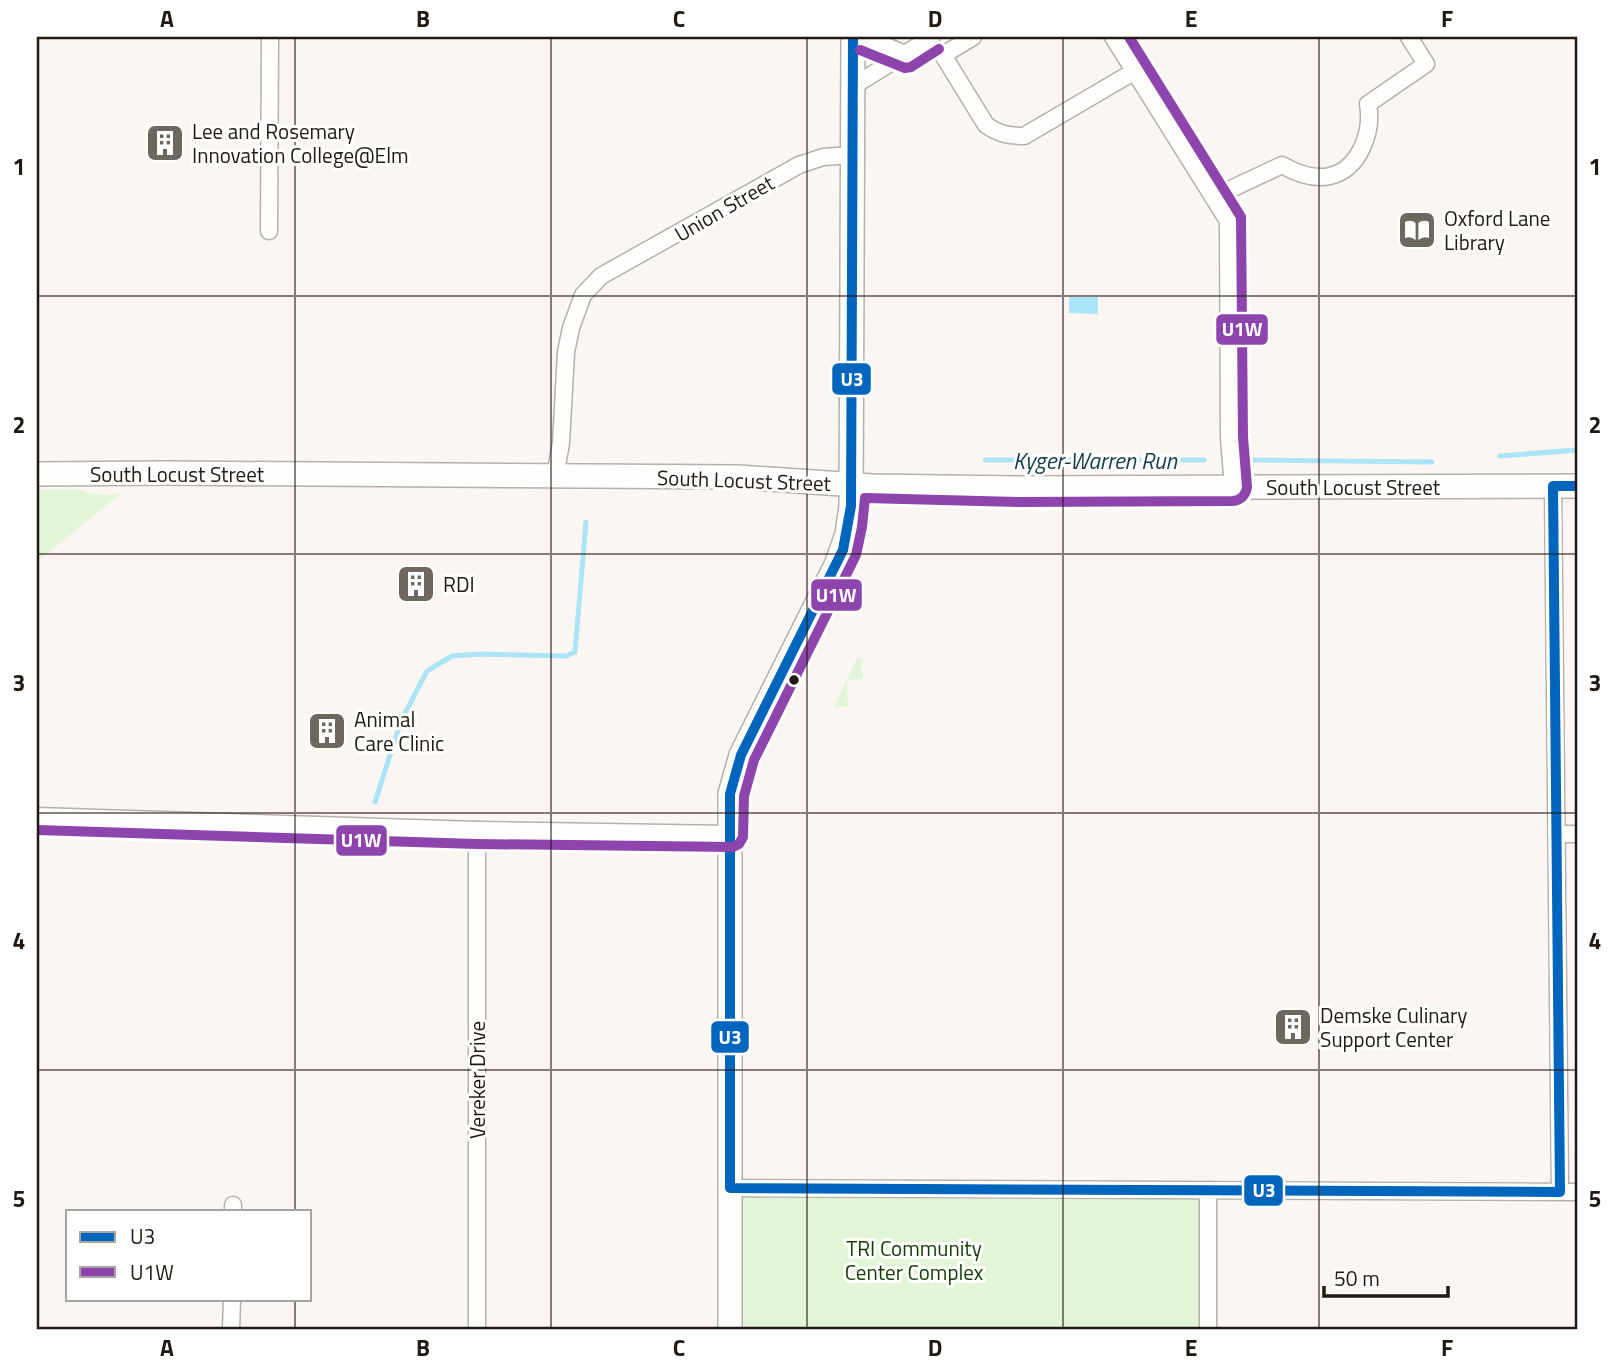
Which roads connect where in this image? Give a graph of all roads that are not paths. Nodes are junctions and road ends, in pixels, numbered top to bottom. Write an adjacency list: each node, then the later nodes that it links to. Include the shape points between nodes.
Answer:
1 (270, 37): 13 (street)
2 (853, 37): 10 (street)
3 (865, 37): 8 (street)
4 (932, 37): 8 (street)
5 (972, 37): 9 (street, via 943,55 986,125 1009,136 1024,136)
6 (1113, 37): 9 (street)
7 (1409, 37): 12 (street, via 1426,64 1368,104 1367,135 1352,163 1330,176 1311,177 1282,165)
8 (905, 54): 10 (street)
9 (1135, 71): 12 (street)
10 (852, 87): 11 (street)
11 (852, 155): 15 (street, Union Street, via 823,156 799,165 601,276 583,295 566,352); 16 (street)
12 (1214, 197): 19 (street, via 1228,221)
13 (270, 231)
14 (37, 474): 15 (street, South Locust Street)
15 (555, 476): 16 (street, South Locust Street, via 738,477)
16 (851, 484): 19 (street, South Locust Street); 22 (street, via 842,550 741,755 730,793)
17 (1553, 486): 18 (street, South Locust Street); 19 (street, South Locust Street); 23 (street)
18 (1577, 486)
19 (1233, 487)
20 (37, 816): 21 (street)
21 (477, 830): 22 (street); 31 (street, Vereker Drive)
22 (729, 834): 25 (street)
23 (1556, 834): 24 (street); 27 (street)
24 (1577, 834)
25 (730, 1188): 26 (street); 32 (street)
26 (1208, 1190): 27 (street); 33 (street)
27 (1560, 1192): 28 (street)
28 (1577, 1192)
29 (232, 1300): 30 (street)
30 (231, 1330)
31 (477, 1330)
32 (730, 1330)
33 (1208, 1330)

